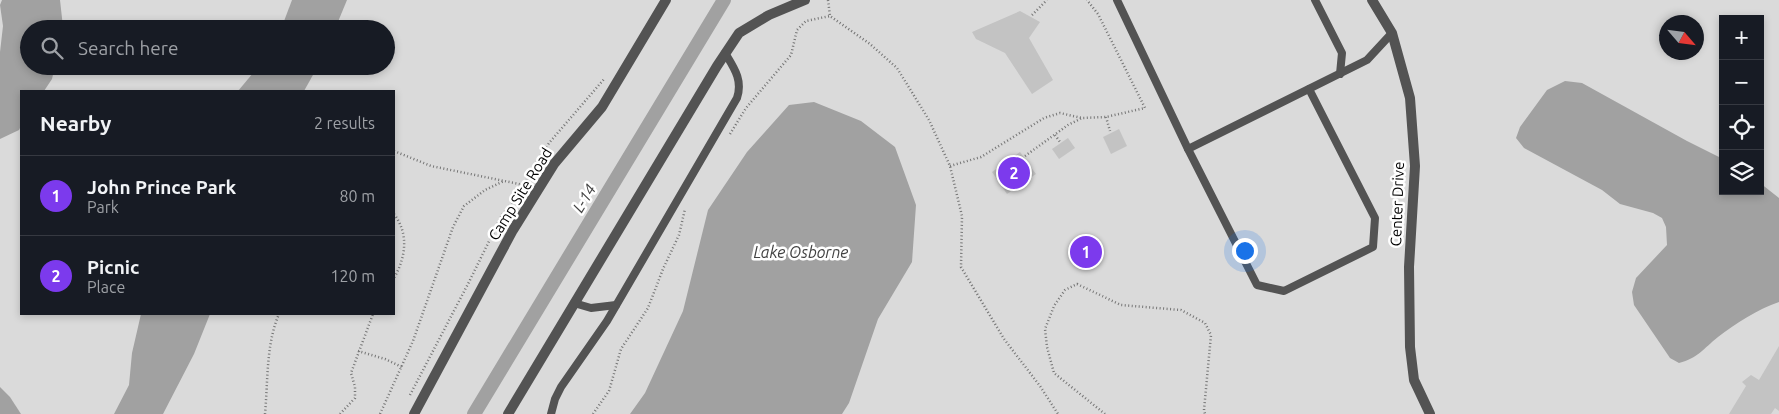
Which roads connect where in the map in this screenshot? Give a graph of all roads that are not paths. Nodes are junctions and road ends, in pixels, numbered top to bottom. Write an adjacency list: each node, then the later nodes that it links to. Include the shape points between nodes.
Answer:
1 (666, 0): 13 (street, Camp Site Road, via 602,107 554,164 513,230)
2 (805, 0): 7 (street, via 769,14 739,33)
3 (1117, 0): 10 (lane)
4 (1315, 0): 8 (lane, via 1342,53)
5 (1372, 0): 6 (street, Center Drive)
6 (1392, 33): 8 (lane, via 1367,60); 16 (street, Center Drive, via 1410,98 1415,166 1409,267 1410,347 1414,380)
7 (725, 53): 11 (street); 12 (lane, via 738,76 740,90 737,98)
8 (1340, 74): 9 (lane)
9 (1308, 89): 10 (lane); 10 (lane, via 1375,218 1373,247 1284,291 1257,285)
10 (1188, 149)
11 (574, 303): 12 (lane, via 591,308); 14 (street)
12 (616, 305): 15 (lane, via 561,387)
13 (414, 414)
14 (508, 414)
15 (551, 414)
16 (1430, 414)

